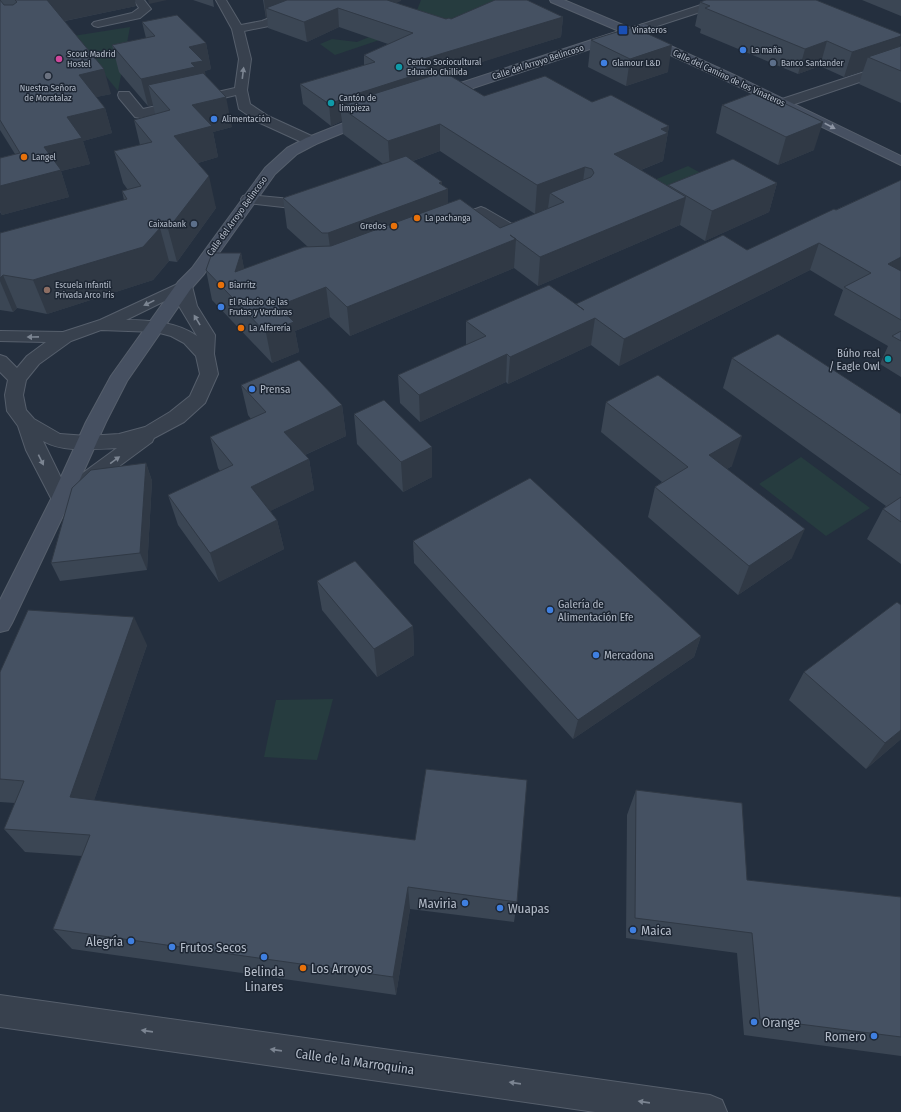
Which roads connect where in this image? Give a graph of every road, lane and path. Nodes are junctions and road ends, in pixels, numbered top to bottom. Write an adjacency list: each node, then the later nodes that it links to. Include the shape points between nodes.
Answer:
1 (139, 0): 7 (street, via 145,9 136,16)
2 (221, 0): 9 (street)
3 (325, 0): 9 (street, via 265,24)
4 (555, 0): 10 (street, Calle del Camino de los Vinateros)
5 (577, 0): 8 (street, Calle del Camino de los Vinateros)
6 (727, 0): 8 (street, Calle del Arroyo Belincoso)
7 (98, 24)
8 (644, 27): 10 (street, Calle del Arroyo Belincoso); 15 (street, Calle del Camino de los Vinateros)
9 (238, 29): 12 (street, one-way to 9, via 245,59)
10 (631, 32): 14 (street, Calle del Arroyo Belincoso); 16 (street, Calle del Camino de los Vinateros)
11 (901, 64): 15 (street)
12 (241, 90): 13 (street, via 140,114); 18 (street, via 244,106 262,119)
13 (124, 95)
14 (427, 98)
15 (797, 98): 16 (street); 19 (street, Calle del Camino de los Vinateros)
16 (784, 103): 20 (street, Calle del Camino de los Vinateros, one-way to 20)
17 (382, 113): 18 (street, Calle del Arroyo Belincoso)
18 (311, 141): 22 (street, Calle del Arroyo Belincoso, via 292,151 270,171)
19 (901, 149)
20 (901, 161)
21 (328, 192): 22 (street, via 292,204)
22 (248, 199): 26 (street, Calle del Arroyo Belincoso)
23 (546, 215): 24 (street, via 511,230 481,212)
24 (437, 229)
25 (216, 270): 26 (street, Calle del Arroyo Belincoso)
26 (198, 271): 27 (street, Calle del Arroyo Belincoso)
27 (184, 286): 28 (street, Calle del Arroyo Belincoso, one-way to 28); 29 (street, Calle del Arroyo Belincoso); 32 (street, one-way to 27, via 206,335 188,306)
28 (99, 325): 29 (street); 31 (street)
29 (156, 327): 32 (street, via 177,332 190,339); 37 (street, Calle del Arroyo Belincoso, via 118,380)
30 (0, 336): 31 (street, one-way to 30)
31 (65, 337): 34 (street, via 34,360)
32 (205, 354): 36 (street, via 209,374 198,399 178,417)
33 (0, 361): 34 (street)
34 (17, 378): 35 (street, via 14,395 17,411)
35 (27, 424): 37 (street, via 56,440); 38 (street, one-way to 38, via 36,450)
36 (152, 432): 37 (street, via 118,441); 38 (street, one-way to 36)
37 (87, 443): 38 (street, Calle del Arroyo Belincoso)
38 (61, 499): 39 (street, Calle del Arroyo Belincoso)
39 (0, 623)
40 (0, 1011): 41 (street, Calle de la Marroquina, one-way to 40)
41 (710, 1112)

